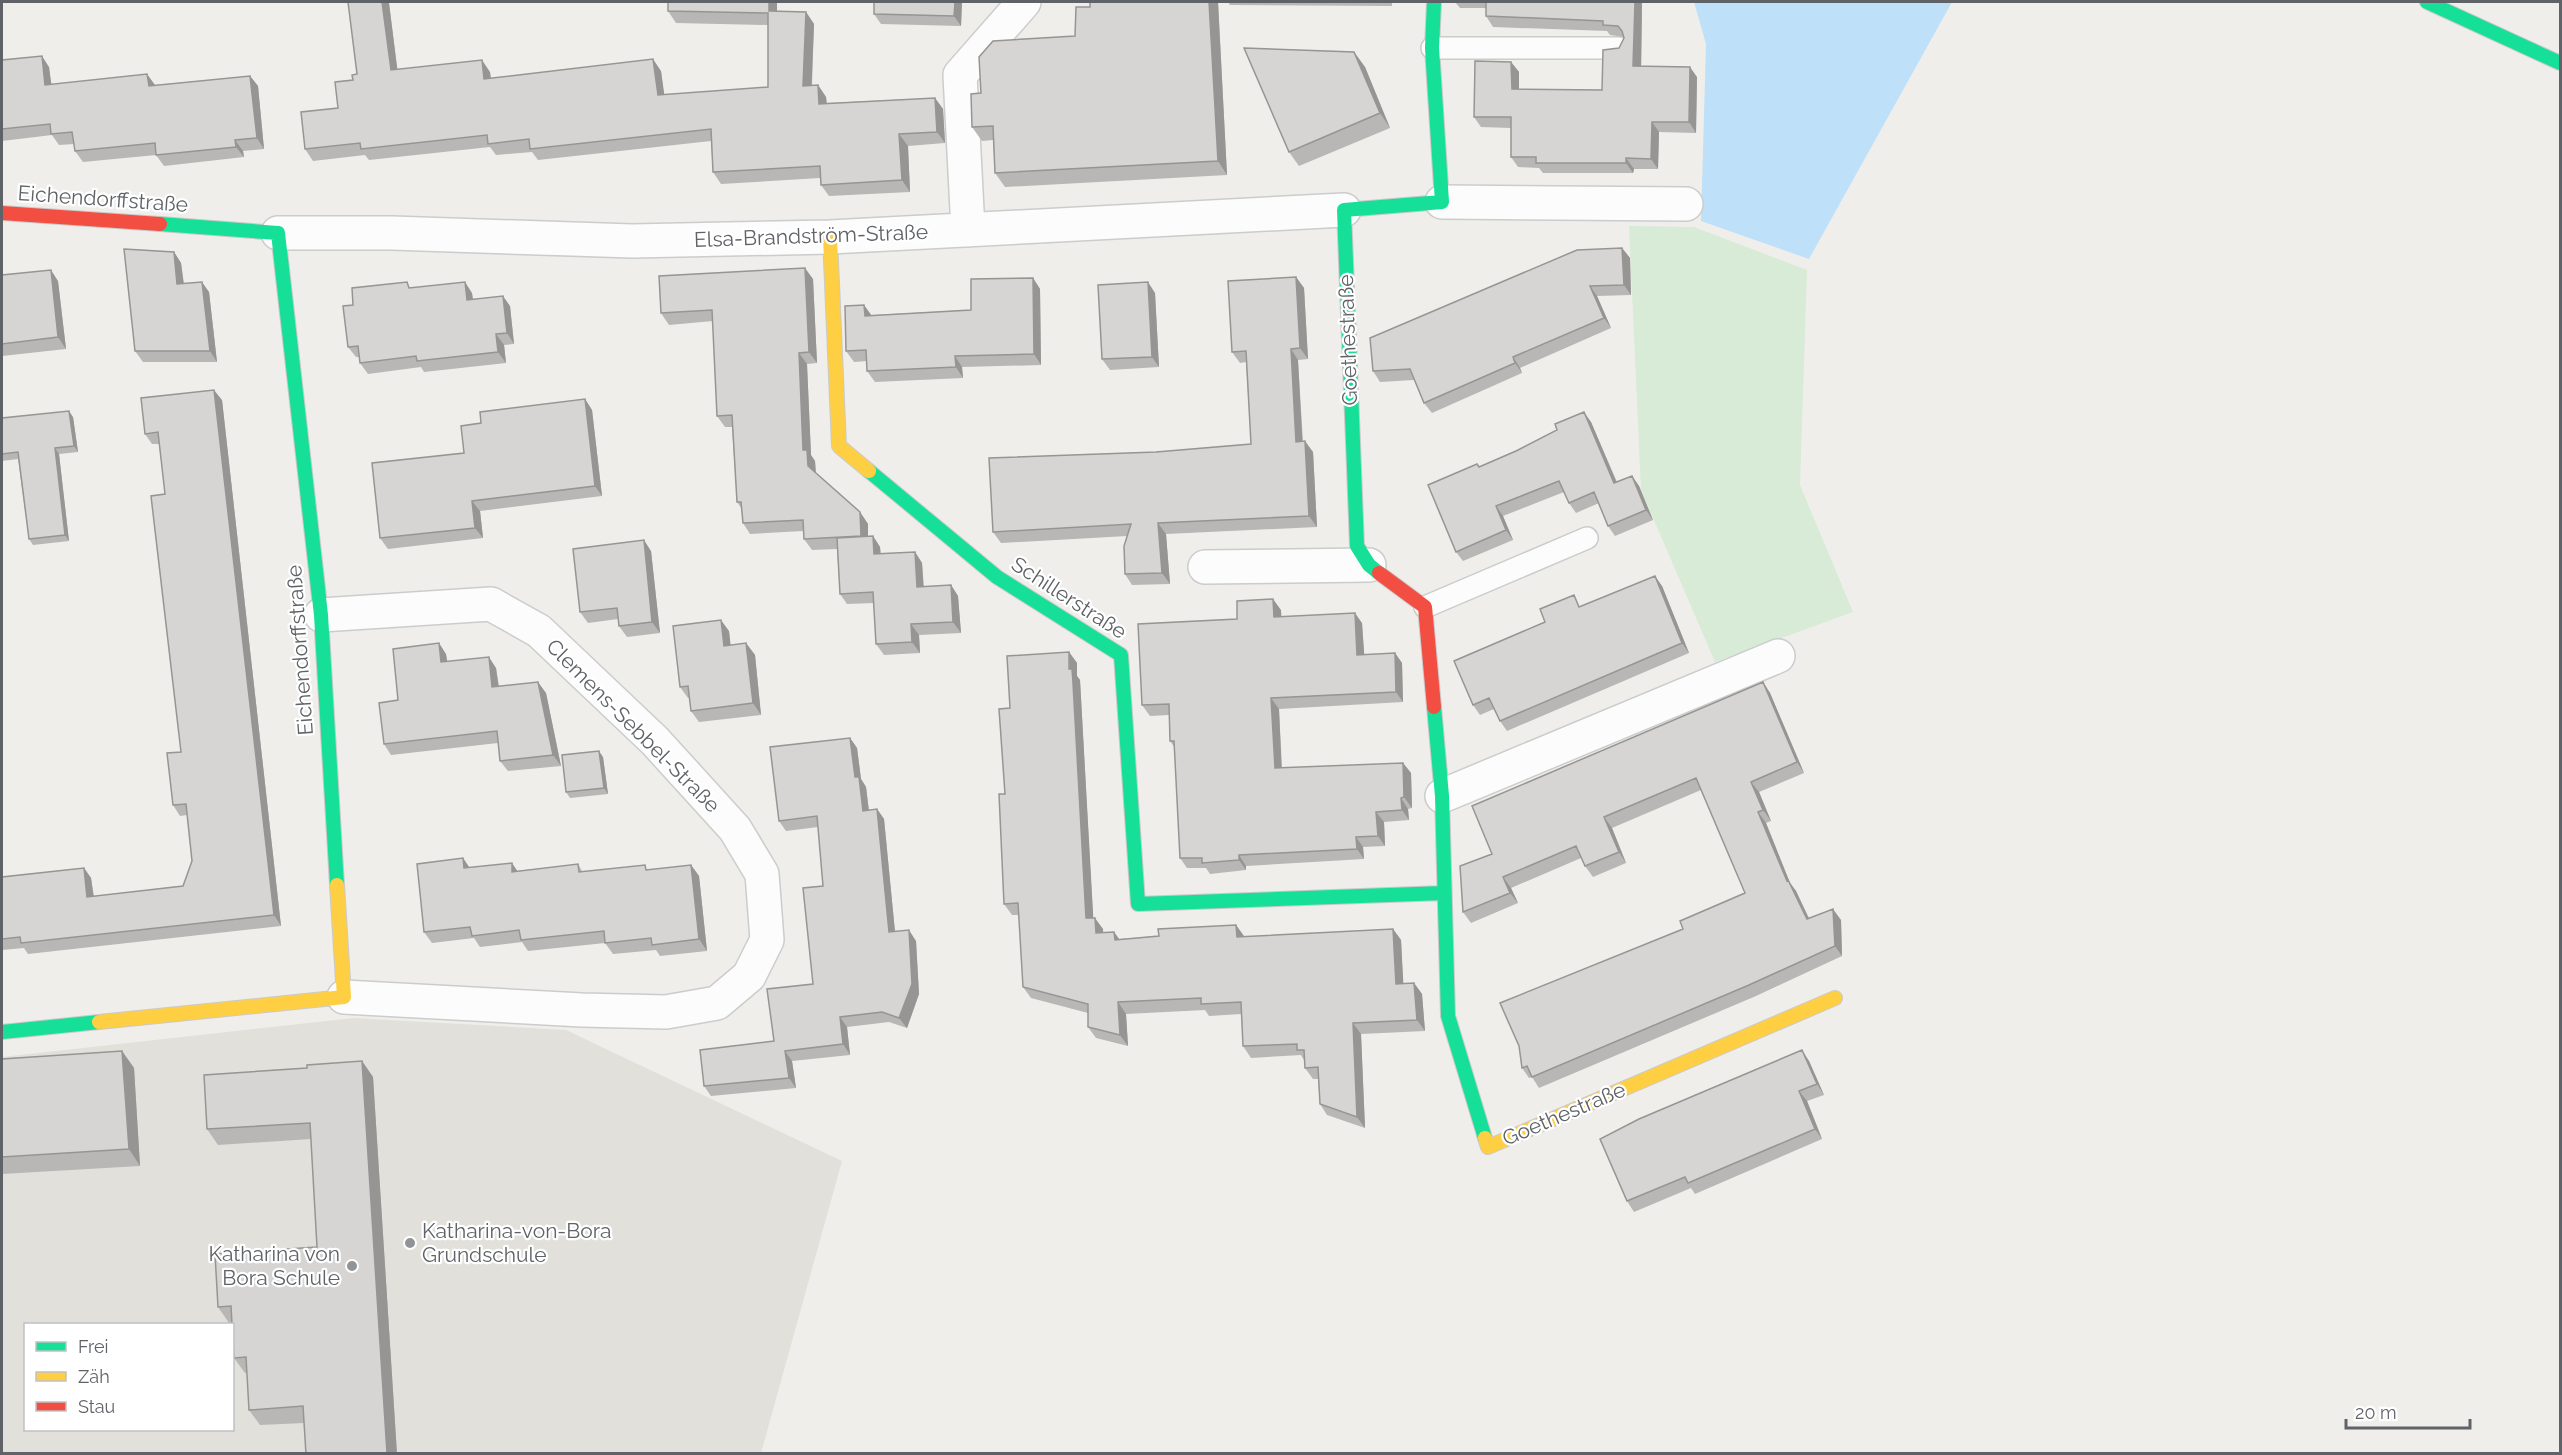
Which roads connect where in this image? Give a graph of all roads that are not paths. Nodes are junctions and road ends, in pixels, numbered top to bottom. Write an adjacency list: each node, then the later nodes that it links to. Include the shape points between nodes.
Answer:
1 (1024, 2): 11 (street, via 960,75)
2 (1434, 2): 4 (street)
3 (2427, 2): 6 (street)
4 (1432, 48): 5 (lane); 7 (street)
5 (1619, 48)
6 (2560, 63)
7 (1442, 202): 8 (street); 9 (street)
8 (1686, 204)
9 (1344, 210): 11 (street, Elsa-Brandström-Straße); 15 (street, Goethestraße, via 1356,534 1357,546)
10 (2, 213): 12 (street, Eichendorffstraße)
11 (968, 230): 13 (street, Elsa-Brandström-Straße)
12 (278, 233): 13 (street, Elsa-Brandström-Straße, via 632,241); 18 (street, Eichendorffstraße)
13 (830, 237): 21 (street, Schillerstraße, via 839,446 997,577 1121,655 1138,904)
14 (1587, 538): 17 (lane)
15 (1369, 565): 16 (street); 17 (street, Goethestraße)
16 (1205, 567)
17 (1425, 607): 20 (street, Goethestraße)
18 (321, 615): 22 (street, Eichendorffstraße); 22 (street, Clemens-Sebbel-Straße, via 491,603 539,631 655,741 735,830 762,874 767,940 749,976 717,1003 666,1012)
19 (1778, 656): 20 (street)
20 (1442, 796): 21 (street, Goethestraße)
21 (1444, 893): 23 (street, Goethestraße, via 1448,1016 1488,1147)
22 (344, 997): 24 (street)
23 (1835, 998)
24 (2, 1032)

